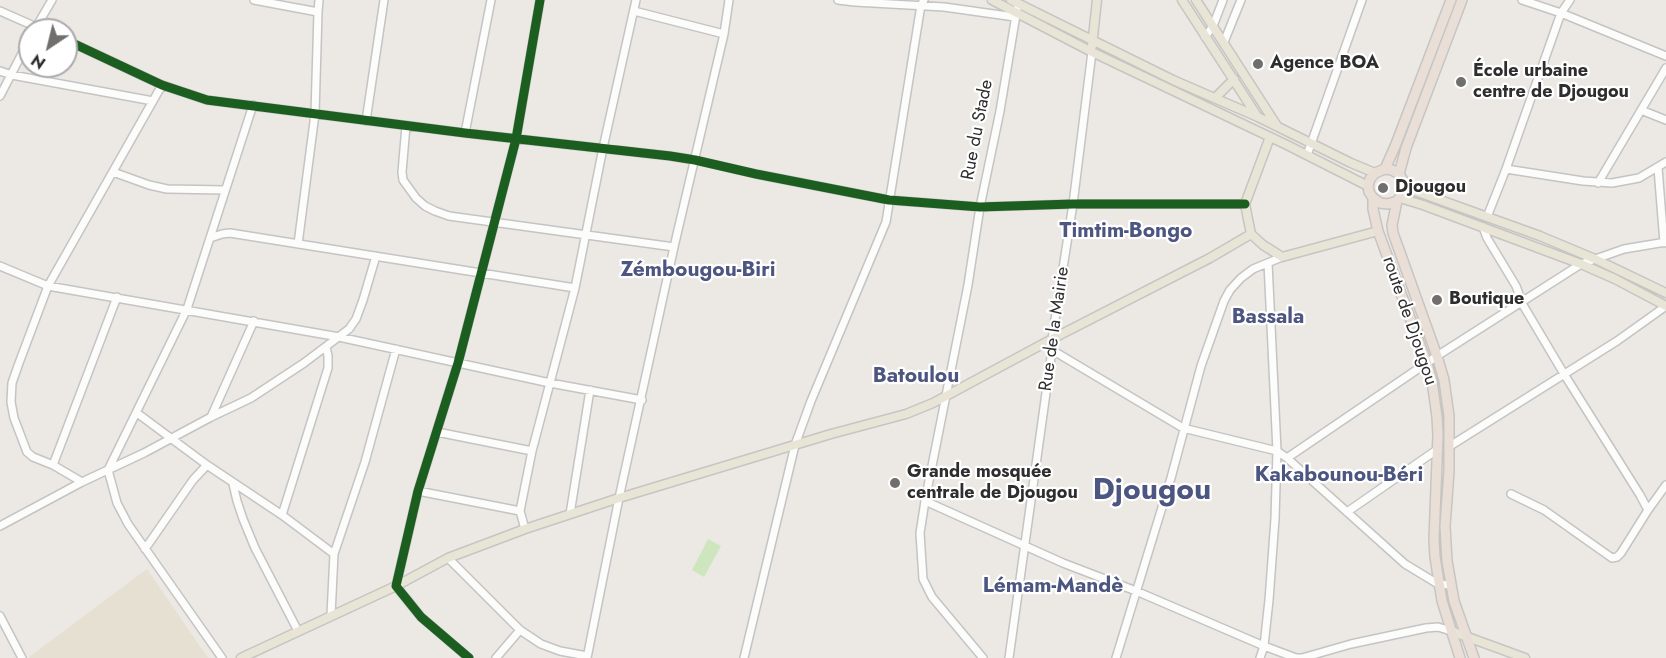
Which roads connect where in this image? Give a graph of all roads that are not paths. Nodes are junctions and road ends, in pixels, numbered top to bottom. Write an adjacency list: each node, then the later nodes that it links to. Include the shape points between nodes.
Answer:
1 (52, 0): 27 (street)
2 (254, 0): 24 (street)
3 (320, 0): 24 (street)
4 (384, 0): 51 (street)
5 (491, 0): 54 (street)
6 (540, 0): 56 (street)
7 (636, 0): 25 (street)
8 (729, 0): 30 (street)
9 (838, 0): 21 (street)
10 (992, 0): 22 (main road)
11 (1097, 0): 32 (main road, Rue de la Mairie)
12 (1182, 0): 31 (main road)
13 (1196, 0): 29 (main road)
14 (1223, 0): 29 (street)
15 (1241, 0): 33 (street)
16 (1362, 0): 57 (street)
17 (1451, 0): 63 (highway)
18 (1462, 0): 67 (highway)
19 (1522, 0): 26 (street)
20 (1570, 0): 26 (street)
21 (923, 2): 22 (street); 73 (street)
22 (1015, 7): 32 (main road); 35 (main road); 77 (street, Rue du Stade, via 1000,111)
23 (0, 12): 28 (street)
24 (318, 12): 48 (street)
25 (634, 12): 30 (street); 58 (street)
26 (1561, 13): 36 (street); 64 (street)
27 (43, 18)
28 (18, 20)
29 (1213, 26): 31 (street); 33 (main road)
30 (724, 34): 60 (street)
31 (1205, 37): 41 (main road)
32 (1092, 41): 35 (main road, Rue de la Mairie); 44 (main road)
33 (1224, 42): 53 (main road)
34 (78, 46): 42 (street)
35 (1092, 52): 55 (main road); 75 (street, Rue de la Mairie)
36 (1666, 56)
37 (18, 63): 40 (street)
38 (1666, 68): 47 (street)
39 (0, 71): 40 (street)
40 (12, 75): 43 (street); 45 (street)
41 (1234, 79): 44 (main road); 49 (main road)
42 (162, 85): 45 (street); 46 (street, via 207,100)
43 (0, 96)
44 (1215, 98): 49 (main road)
45 (153, 101): 65 (street)
46 (253, 105): 48 (street); 71 (street)
47 (1641, 110): 50 (street); 68 (street)
48 (315, 114): 51 (street); 86 (street)
49 (1258, 117): 53 (main road); 55 (main road)
50 (1666, 120)
51 (366, 121): 52 (street)
52 (406, 126): 54 (street); 79 (street, via 403,180 417,198 425,206 449,216)
53 (1277, 127): 57 (main road)
54 (465, 134): 56 (street)
55 (1270, 137): 59 (main road); 76 (main road)
56 (516, 139): 58 (street); 79 (street)
57 (1311, 144): 59 (street); 66 (main road)
58 (603, 148): 60 (street); 83 (street)
59 (1307, 154): 69 (main road)
60 (695, 160): 73 (street); 87 (street)
61 (1666, 162): 62 (street)
62 (1658, 168): 68 (street, via 1625,182); 85 (street)
63 (1385, 169): 66 (highway); 67 (highway)
64 (1506, 169): 68 (street); 78 (street)
65 (112, 172): 71 (street, via 167,189); 95 (street)
66 (1375, 172): 69 (highway)
67 (1399, 174): 70 (highway)
68 (1598, 183)
69 (1368, 186): 72 (highway)
70 (1404, 187): 74 (highway); 78 (main road)
71 (225, 190): 84 (street)
72 (1373, 198): 74 (highway, via 1388,204); 81 (highway, route de Djougou)
73 (889, 200): 77 (street); 121 (street, via 886,222)
74 (1398, 200): 80 (main road); 108 (highway, via 1393,233)
75 (1073, 204): 76 (street); 77 (street); 104 (street, Rue de la Mairie)
76 (1245, 204): 82 (main road)
77 (980, 207): 114 (street, Rue du Stade)
78 (1487, 217): 90 (main road)
79 (494, 222): 83 (street); 94 (street)
80 (1483, 227): 92 (main road); 99 (street)
81 (1378, 231): 89 (main road); 110 (highway, route de Djougou)
82 (1251, 234): 89 (main road); 104 (main road)
83 (587, 236): 87 (street); 96 (street)
84 (210, 238): 86 (street, via 230,233); 101 (street)
85 (1665, 243): 90 (street, via 1624,249)
86 (298, 244): 88 (street)
87 (674, 247): 115 (street)
88 (376, 256): 94 (street); 103 (street, via 356,319)
89 (1282, 257): 91 (street)
90 (1595, 259): 92 (street); 97 (main road)
91 (1268, 263): 118 (street, via 1241,278 1224,301); 125 (street)
92 (1581, 264): 99 (street); 100 (main road)
93 (0, 266): 95 (street)
94 (481, 272): 96 (street); 109 (street)
95 (48, 286): 98 (street); 127 (street, via 12,383 11,402 27,452)
96 (575, 288): 112 (street)
97 (1666, 293)
98 (117, 297): 101 (street); 127 (street)
99 (1522, 301): 108 (street); 111 (street)
100 (1666, 306): 111 (street)
101 (187, 309): 102 (street); 116 (street)
102 (254, 321): 103 (street); 117 (street)
103 (339, 337): 105 (street); 106 (street)
104 (1052, 339): 107 (street, Rue de la Mairie); 114 (main road)
105 (326, 347): 117 (street, via 251,398); 141 (street, via 328,368)
106 (396, 349): 109 (street); 146 (street, via 365,462)
107 (1052, 350): 118 (street); 144 (street, Rue de la Mairie)
108 (1437, 356): 110 (street); 122 (highway, via 1448,401)
109 (458, 363): 112 (street); 119 (street)
110 (1427, 364): 123 (highway, route de Djougou, via 1437,417); 126 (street)
111 (1564, 374): 122 (street); 138 (street)
112 (550, 383): 113 (street); 124 (street)
113 (590, 390): 115 (street); 140 (street)
114 (946, 395): 121 (main road, via 906,414); 136 (street, Rue du Stade)
115 (642, 400): 135 (street)
116 (136, 413): 120 (street); 129 (street)
117 (211, 417): 120 (street)
118 (1183, 428): 125 (street); 151 (street)
119 (437, 432): 124 (street); 133 (street)
120 (170, 438): 128 (street); 129 (street)
121 (795, 445): 135 (main road); 166 (street)
122 (1450, 446): 149 (highway, via 1446,526)
123 (1437, 449): 139 (street); 148 (highway, route de Djougou, via 1434,539)
124 (532, 451): 137 (street)
125 (1278, 451): 126 (street); 158 (street)
126 (1287, 458): 139 (street)
127 (53, 465): 130 (street)
128 (207, 465): 131 (street); 145 (street)
129 (108, 470): 130 (street); 145 (street, via 117,503)
130 (82, 482): 142 (street)
131 (233, 484): 141 (street); 155 (street, via 255,548)
132 (1666, 485): 138 (street)
133 (418, 491): 137 (street); 150 (street)
134 (1511, 494): 138 (street, via 1544,510 1612,558 1621,553)
135 (619, 498): 140 (main road); 160 (street)
136 (925, 501): 144 (street); 167 (street, Rue du Stade, via 920,533 923,579 932,597)
137 (520, 510): 143 (street)
138 (1648, 510)
139 (1347, 512): 148 (street, via 1405,564)
140 (570, 514): 143 (main road)
141 (282, 515): 146 (street)
142 (0, 526)
143 (525, 529): 147 (main road)
144 (1024, 546): 151 (street); 168 (street, Rue de la Mairie)
145 (145, 549): 162 (street)
146 (334, 554): 152 (street)
147 (448, 558): 150 (main road); 154 (street)
148 (1438, 584): 149 (street); 156 (highway, route de Djougou)
149 (1451, 585): 157 (highway)
150 (396, 586): 152 (main road); 164 (street, via 421,617)
151 (1136, 591): 158 (street); 169 (street)
152 (331, 615): 155 (main road)
153 (0, 616): 161 (street)
154 (520, 630): 160 (street, via 541,644); 165 (street)
155 (298, 631): 163 (main road)
156 (1451, 631): 157 (main road); 159 (street, via 1426,628); 172 (highway, route de Djougou)
157 (1465, 635): 173 (highway); 174 (main road)
158 (1264, 646): 159 (street, via 1296,658); 170 (street)
159 (1329, 650): 171 (street)
160 (587, 657)
161 (22, 658)
162 (222, 658)
163 (241, 658)
164 (469, 658)
165 (496, 658)
166 (744, 658)
167 (983, 658)
168 (1009, 658)
169 (1116, 658)
170 (1260, 658)
171 (1333, 658)
172 (1461, 658)
173 (1474, 658)
174 (1525, 658)

